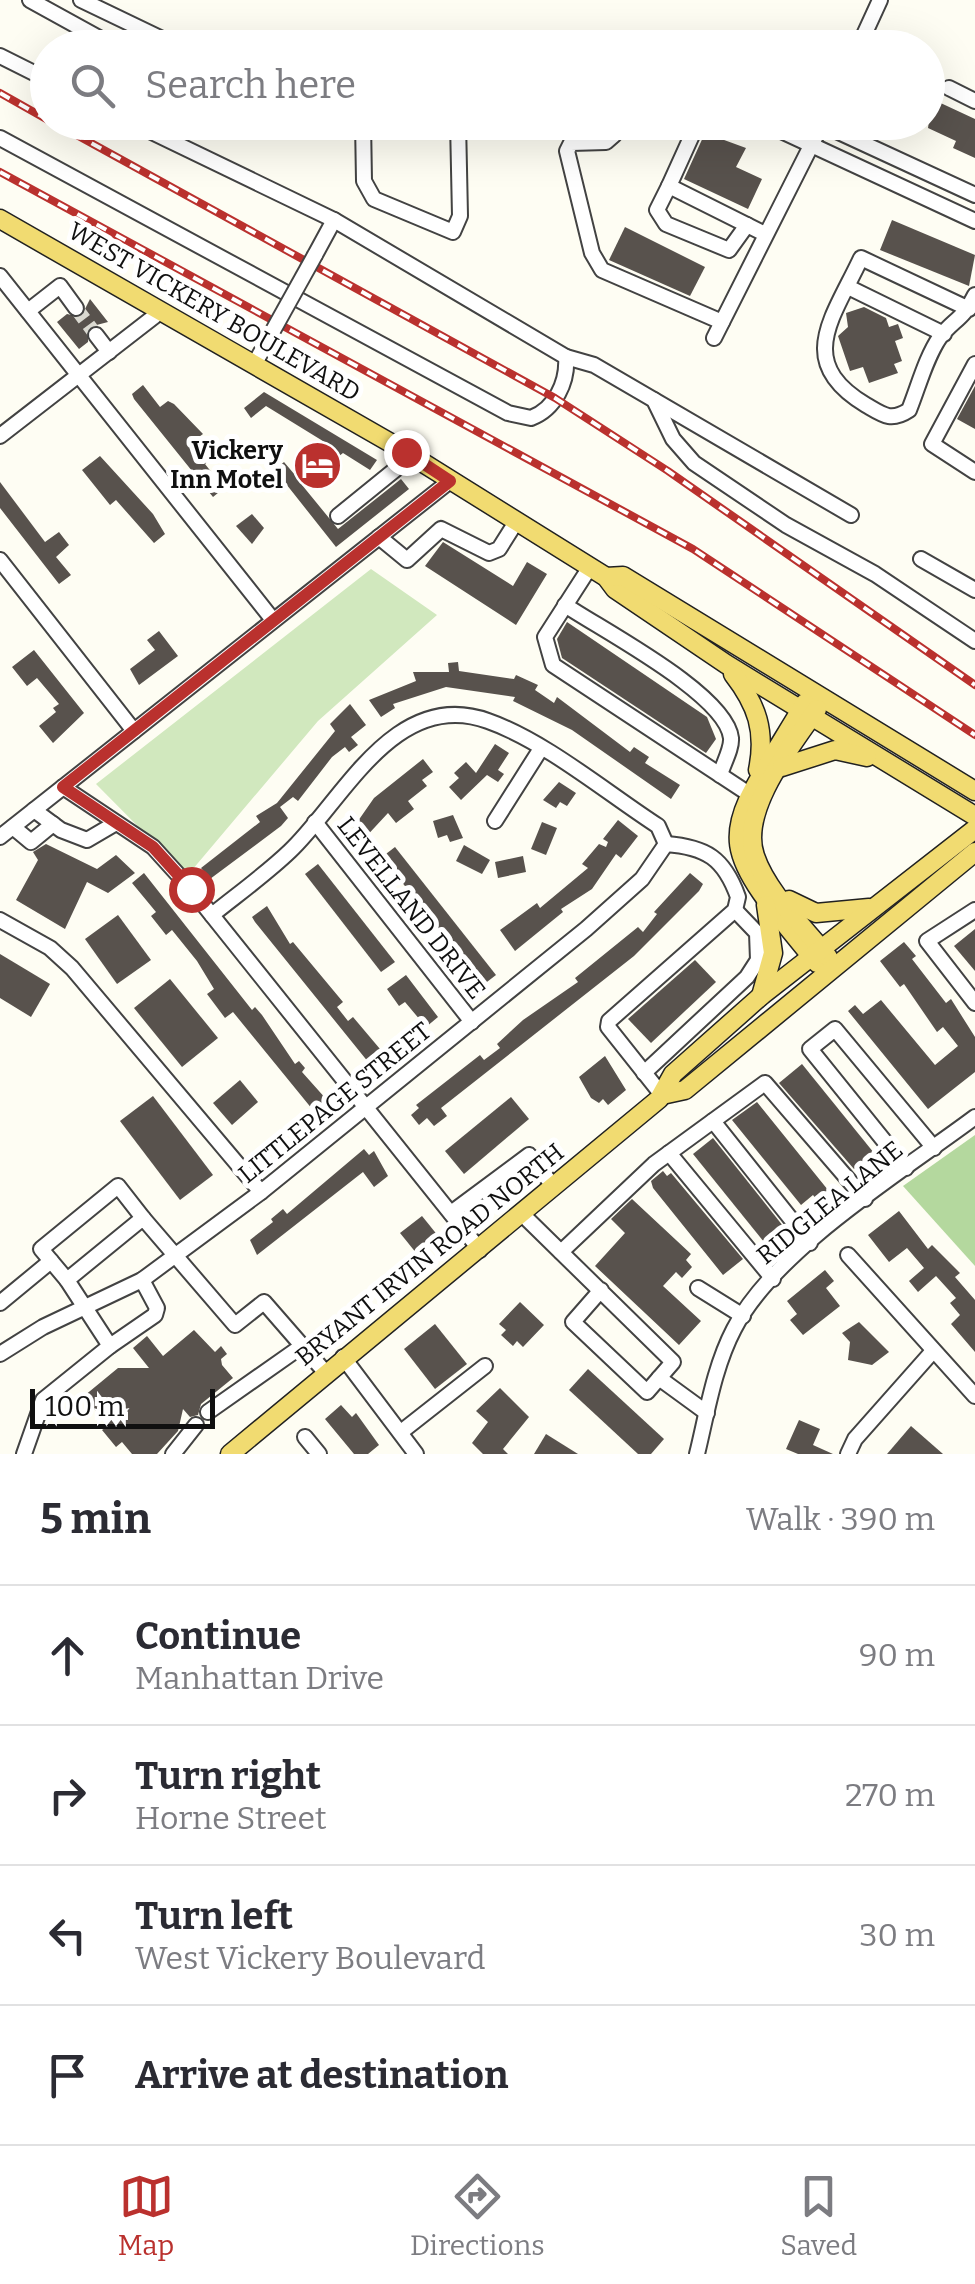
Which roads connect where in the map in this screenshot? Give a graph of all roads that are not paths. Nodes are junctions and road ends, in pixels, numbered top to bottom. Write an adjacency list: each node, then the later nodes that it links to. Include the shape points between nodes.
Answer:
1 (30, 0): 4 (street)
2 (82, 0): 5 (street)
3 (880, 0): 6 (street)
4 (84, 30)
5 (132, 30)
6 (866, 30)
7 (0, 56): 8 (street)
8 (30, 71)
9 (948, 88): 10 (street)
10 (975, 101)
11 (0, 138): 39 (street, via 516,416 531,418 548,408 566,376)
12 (168, 140): 24 (street)
13 (364, 140): 14 (street, via 364,181 374,198 452,232 460,216)
14 (458, 140)
15 (608, 140): 34 (street, via 571,143 567,151 602,270)
16 (690, 140): 21 (street)
17 (800, 140): 20 (street)
18 (813, 140): 20 (street)
19 (859, 140): 22 (street)
20 (811, 145): 25 (street); 27 (street)
21 (669, 186): 26 (street); 26 (street, via 657,210 666,224 728,250)
22 (974, 190)
23 (0, 220): 33 (main road, WEST VICKERY BOULEVARD)
24 (334, 220): 39 (street); 40 (street, bridge)
25 (975, 220)
26 (747, 225): 27 (street)
27 (765, 234): 34 (street)
28 (0, 276): 32 (street)
29 (848, 288): 30 (street, via 861,258); 35 (street); 35 (street, via 822,352 840,390 886,418 909,410)
30 (972, 302): 35 (street)
31 (76, 308): 32 (street, via 60,286)
32 (28, 311): 42 (street)
33 (160, 312): 38 (street); 40 (main road, WEST VICKERY BOULEVARD)
34 (722, 322): 37 (street)
35 (944, 334)
36 (96, 335): 38 (street)
37 (714, 338)
38 (109, 352): 42 (street)
39 (566, 358): 43 (street, via 594,365)
40 (254, 362): 45 (main road, WEST VICKERY BOULEVARD)
41 (975, 364): 46 (street, via 932,444)
42 (80, 377): 44 (street); 57 (street)
43 (654, 400): 48 (street); 58 (street, via 694,464)
44 (0, 436)
45 (412, 456): 47 (main road, WEST VICKERY BOULEVARD); 49 (street)
46 (975, 472)
47 (450, 481): 50 (main road, WEST VICKERY BOULEVARD); 51 (street)
48 (851, 515)
49 (338, 516)
50 (516, 522): 51 (street, via 489,553 441,529 407,560); 54 (main road, WEST VICKERY BOULEVARD)
51 (379, 537): 57 (street)
52 (921, 559): 55 (street)
53 (0, 560): 61 (street)
54 (598, 572): 56 (street); 59 (main road, WEST VICKERY BOULEVARD); 60 (main road, WEST VICKERY BOULEVARD, via 623,576)
55 (975, 590)
56 (564, 605): 64 (street, via 724,717 732,740); 64 (street, via 545,637 552,665)
57 (274, 620): 61 (street)
58 (975, 641)
59 (726, 664): 60 (main road, WEST VICKERY BOULEVARD); 67 (main road, via 758,716 762,739)
60 (811, 706): 63 (main road); 65 (main road, WEST VICKERY BOULEVARD); 67 (main road); 68 (main road, WEST VICKERY BOULEVARD)
61 (134, 731): 66 (street)
62 (540, 750): 72 (street, via 473,716 431,721 374,751); 73 (street); 78 (street, via 658,826)
63 (782, 767): 65 (main road, via 835,750 876,760); 80 (main road, via 758,809 752,835)
64 (720, 775): 67 (street)
65 (925, 785): 70 (main road, WEST VICKERY BOULEVARD)
66 (63, 787): 69 (street); 71 (street)
67 (753, 787): 80 (main road, via 737,846 742,864)
68 (975, 791)
69 (34, 810): 74 (street); 75 (street)
70 (975, 816)
71 (116, 822): 74 (street, via 87,840); 84 (street, via 153,847)
72 (315, 822): 84 (street, via 290,852); 90 (street, LEVELLAND DRIVE)
73 (495, 822)
74 (53, 824): 75 (street, via 31,842)
75 (13, 826): 77 (street)
76 (975, 829): 79 (main road)
77 (0, 837)
78 (666, 844): 82 (street, via 698,846 717,860 733,882); 90 (street, LITTLEPAGE STREET, via 642,879)
79 (964, 854): 81 (main road, BRYANT IRVIN ROAD NORTH); 87 (main road, BRYANT IRVIN ROAD NORTH)
80 (771, 896): 81 (main road, via 816,914); 86 (main road); 88 (main road, via 773,953)
81 (874, 907): 86 (main road, BRYANT IRVIN ROAD NORTH)
82 (735, 910): 91 (street, via 757,933 758,960); 91 (street, via 609,1021)
83 (975, 910): 89 (street, via 927,942)
84 (212, 915): 93 (street)
85 (0, 920): 100 (street, via 72,968)
86 (816, 952): 87 (main road); 88 (main road, BRYANT IRVIN ROAD NORTH)
87 (829, 969): 92 (main road, BRYANT IRVIN ROAD NORTH, via 685,1090)
88 (761, 996): 92 (main road, BRYANT IRVIN ROAD NORTH, via 672,1074)
89 (975, 1003)
90 (472, 1022): 93 (street, LITTLEPAGE STREET)
91 (644, 1073): 92 (street)
92 (662, 1096): 99 (main road, BRYANT IRVIN ROAD NORTH)
93 (366, 1105): 100 (street, LITTLEPAGE STREET); 102 (street)
94 (975, 1117): 96 (street, RIDGLEA LANE)
95 (713, 1121): 97 (street); 101 (street, via 765,1083); 105 (street)
96 (934, 1148): 98 (street, RIDGLEA LANE); 98 (street, via 835,1029 810,1049)
97 (669, 1153): 107 (street); 111 (street)
98 (906, 1168): 101 (street, RIDGLEA LANE)
99 (554, 1187): 102 (street, via 529,1155); 103 (main road, BRYANT IRVIN ROAD NORTH)
100 (262, 1192): 109 (street, LITTLEPAGE STREET)
101 (864, 1200): 105 (street, RIDGLEA LANE)
102 (452, 1213): 106 (street)
103 (522, 1214): 106 (main road, BRYANT IRVIN ROAD NORTH); 107 (street)
104 (144, 1218): 109 (street); 110 (street, via 118,1186 41,1249); 112 (street)
105 (810, 1243): 111 (street, RIDGLEA LANE)
106 (480, 1250): 123 (main road, BRYANT IRVIN ROAD NORTH)
107 (561, 1252): 115 (street)
108 (848, 1255): 121 (street)
109 (176, 1257): 113 (street, LITTLEPAGE STREET); 120 (street, via 235,1325 264,1302)
110 (51, 1262): 112 (street); 116 (street)
111 (773, 1278): 118 (street, RIDGLEA LANE)
112 (66, 1280): 117 (street)
113 (142, 1280): 117 (street, LITTLEPAGE STREET); 119 (street, via 155,1315)
114 (698, 1288): 118 (street)
115 (601, 1290): 126 (street, via 673,1362); 126 (street, via 573,1322 647,1392)
116 (0, 1303)
117 (85, 1309): 119 (street); 122 (street, LITTLEPAGE STREET)
118 (742, 1316): 129 (street, RIDGLEA LANE)
119 (110, 1346): 133 (street, via 43,1400)
120 (302, 1346): 125 (street); 128 (street)
121 (933, 1351): 127 (street); 139 (street, via 854,1438)
122 (0, 1354)
123 (343, 1357): 125 (main road, BRYANT IRVIN ROAD NORTH); 131 (street)
124 (485, 1366): 131 (street)
125 (324, 1372): 135 (main road, BRYANT IRVIN ROAD NORTH)
126 (659, 1378): 129 (street)
127 (975, 1396)
128 (208, 1412)
129 (707, 1413): 138 (street, RIDGLEA LANE)
130 (196, 1424): 134 (street)
131 (401, 1432): 137 (street)
132 (305, 1437): 136 (street)
133 (24, 1454)
134 (173, 1454)
135 (230, 1454)
136 (319, 1454)
137 (416, 1454)
138 (696, 1454)
139 (848, 1454)

